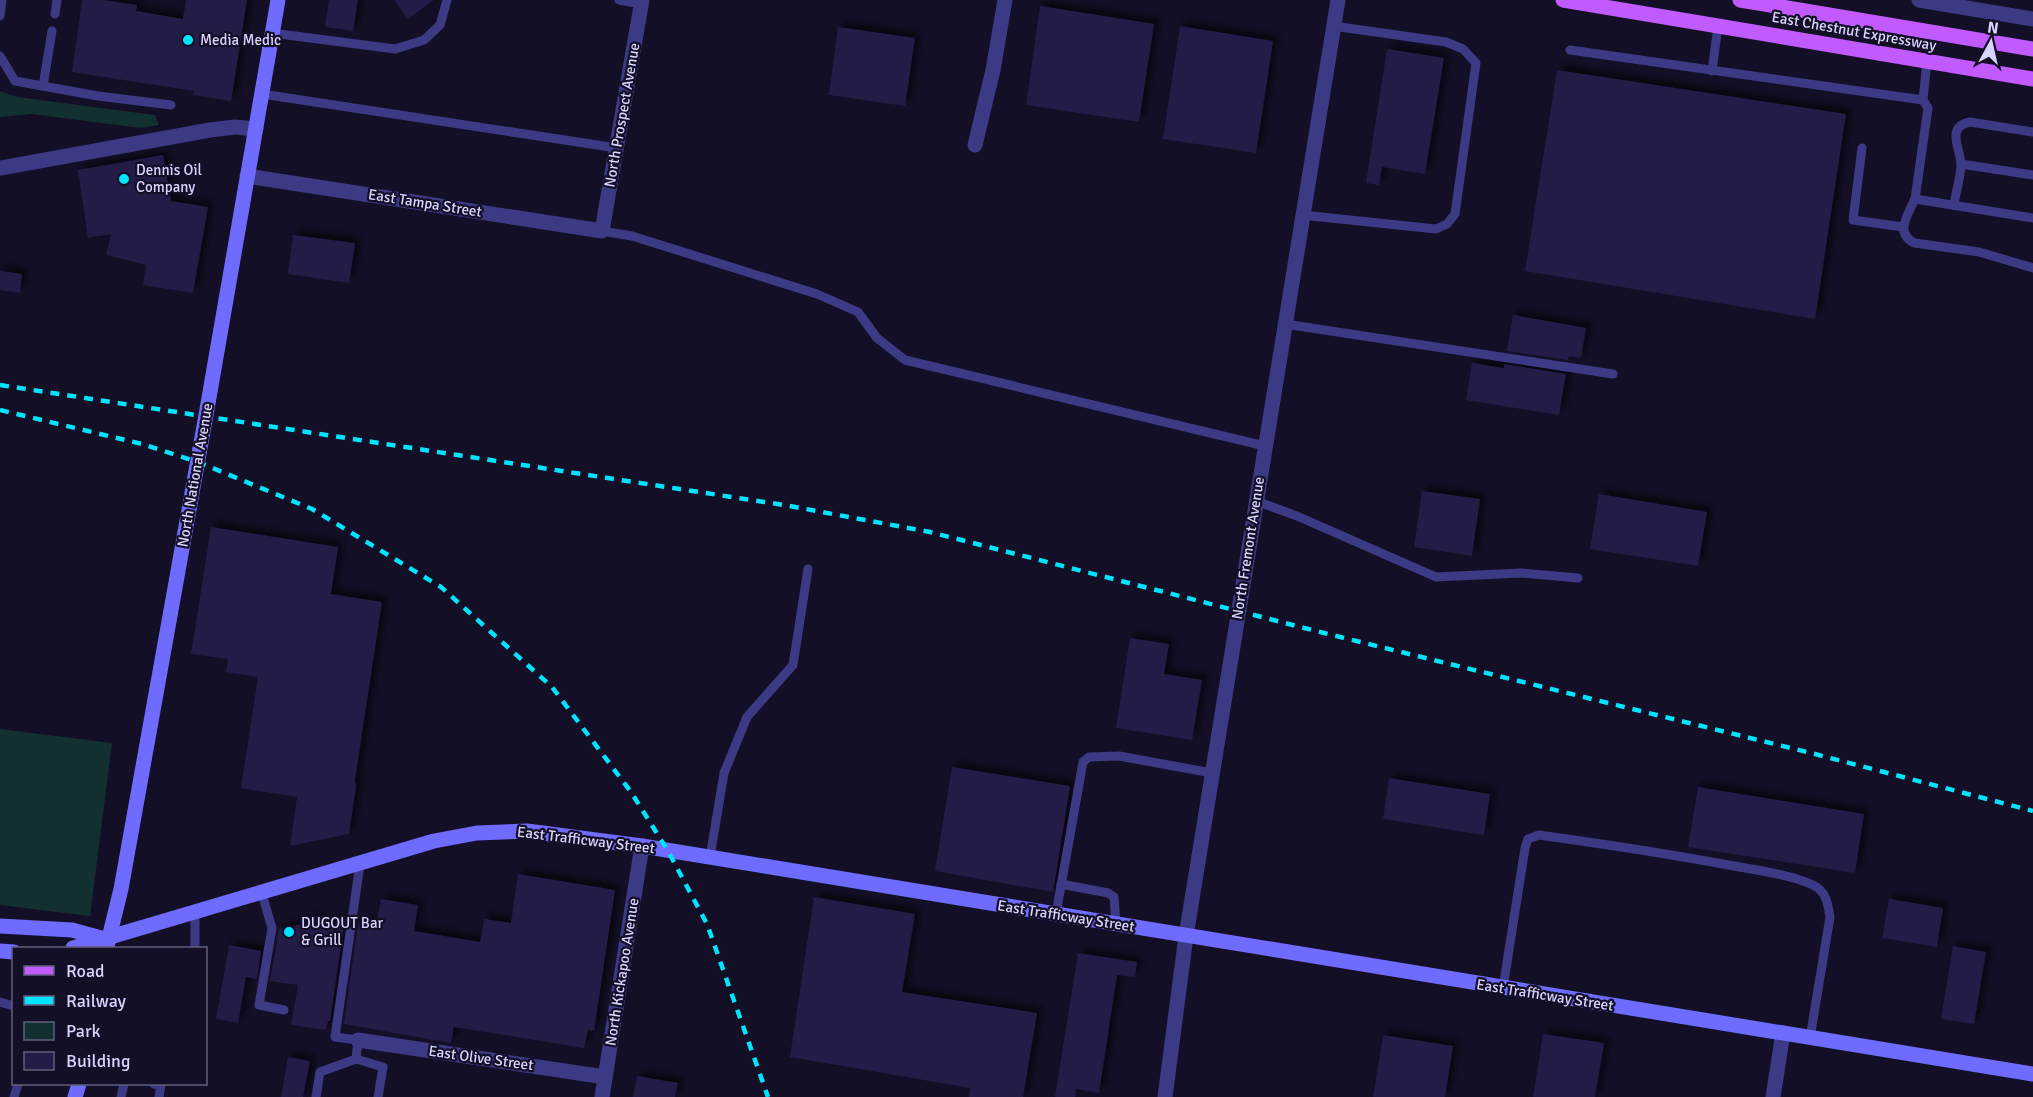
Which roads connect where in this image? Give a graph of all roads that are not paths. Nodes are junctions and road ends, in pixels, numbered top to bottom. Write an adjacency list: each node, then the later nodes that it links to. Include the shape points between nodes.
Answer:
1 (3, 0): 14 (lane)
2 (57, 0): 13 (lane)
3 (278, 0): 19 (main road, North National Avenue)
4 (447, 0): 19 (lane, via 440,25 424,40 395,49)
5 (619, 0): 12 (lane)
6 (1005, 0): 32 (street)
7 (1338, 0): 16 (street, North Fremont Avenue)
8 (1563, 0): 17 (main road, East Chestnut Expressway)
9 (1740, 0): 20 (main road, East Chestnut Expressway)
10 (1919, 0): 11 (street)
11 (1924, 0): 15 (street)
12 (642, 2): 33 (street, North Prospect Avenue)
13 (55, 14)
14 (0, 16)
15 (2033, 19)
16 (1334, 26): 41 (street, North Fremont Avenue); 41 (lane, via 1446,42 1464,49 1476,63 1455,214 1436,229)
17 (1718, 26): 23 (main road, East Chestnut Expressway); 24 (lane)
18 (52, 32): 26 (lane)
19 (272, 33): 27 (main road, North National Avenue)
20 (2033, 49)
21 (1570, 50): 24 (lane)
22 (0, 56): 26 (lane, via 15,81)
23 (1927, 61): 25 (main road, East Chestnut Expressway); 28 (lane)
24 (1712, 70): 28 (lane)
25 (2033, 79)
26 (43, 86): 29 (lane)
27 (262, 94): 30 (main road, North National Avenue); 33 (lane)
28 (1923, 100): 39 (lane, via 1928,108)
29 (171, 105)
30 (256, 129): 36 (street, via 210,130); 38 (main road, North National Avenue)
31 (2033, 132): 35 (lane, via 1963,123 1956,138)
32 (975, 145)
33 (617, 148): 44 (street, North Prospect Avenue)
34 (1862, 148): 43 (lane, via 1853,220)
35 (1961, 164): 37 (lane); 40 (lane)
36 (0, 168)
37 (2033, 175)
38 (247, 176): 44 (street, East Tampa Street); 63 (main road, North National Avenue, via 121,889)
39 (1915, 199): 40 (lane); 43 (lane)
40 (1954, 205): 42 (lane)
41 (1302, 215): 46 (street, North Fremont Avenue)
42 (2033, 218)
43 (1903, 227): 45 (lane, via 1904,235 1915,243 1979,252)
44 (602, 231): 48 (lane, via 632,236 817,294 858,312 878,338 905,360)
45 (2033, 268)
46 (1285, 324): 47 (lane); 48 (street, North Fremont Avenue)
47 (1613, 374)
48 (1265, 446): 49 (street, North Fremont Avenue)
49 (1256, 501): 51 (lane, via 1436,577 1521,573); 52 (street, North Fremont Avenue)
50 (808, 569): 54 (lane, via 793,665 747,717 724,773)
51 (1578, 578)
52 (1212, 773): 56 (lane, via 1119,756 1089,757 1083,762); 62 (street, North Fremont Avenue)
53 (642, 846): 54 (main road, East Trafficway Street); 55 (main road, East Trafficway Street, via 543,832 494,831 434,841); 73 (street, North Kickapoo Avenue)
54 (710, 857): 59 (main road, East Trafficway Street)
55 (360, 864): 57 (main road, East Trafficway Street); 70 (lane, via 335,1037)
56 (1061, 884): 59 (lane); 60 (lane, via 1114,897)
57 (262, 894): 58 (main road, East Trafficway Street); 67 (lane, via 272,928 259,1005)
58 (195, 914): 63 (main road, East Trafficway Street); 65 (lane)
59 (1056, 915): 60 (main road, East Trafficway Street)
60 (1116, 924): 62 (main road, East Trafficway Street)
61 (0, 926): 63 (main road, via 72,930)
62 (1186, 936): 66 (main road, East Trafficway Street); 77 (street, North Fremont Avenue)
63 (107, 944): 64 (main road, East Trafficway Street)
64 (82, 947)
65 (195, 947)
66 (1503, 987): 68 (main road, East Trafficway Street); 69 (lane, via 1528,839 1539,836 1638,848 1757,870 1807,882 1820,890 1830,916)
67 (284, 1010)
68 (1783, 1034): 69 (main road, East Trafficway Street); 78 (street)
69 (1810, 1038): 72 (main road, East Trafficway Street)
70 (358, 1040): 71 (lane); 73 (street, East Olive Street)
71 (356, 1059): 74 (lane, via 320,1072); 75 (lane, via 383,1067)
72 (2033, 1074)
73 (605, 1077): 76 (street, North Kickapoo Avenue)
74 (316, 1097)
75 (378, 1097)
76 (602, 1097)
77 (1165, 1097)
78 (1773, 1097)

